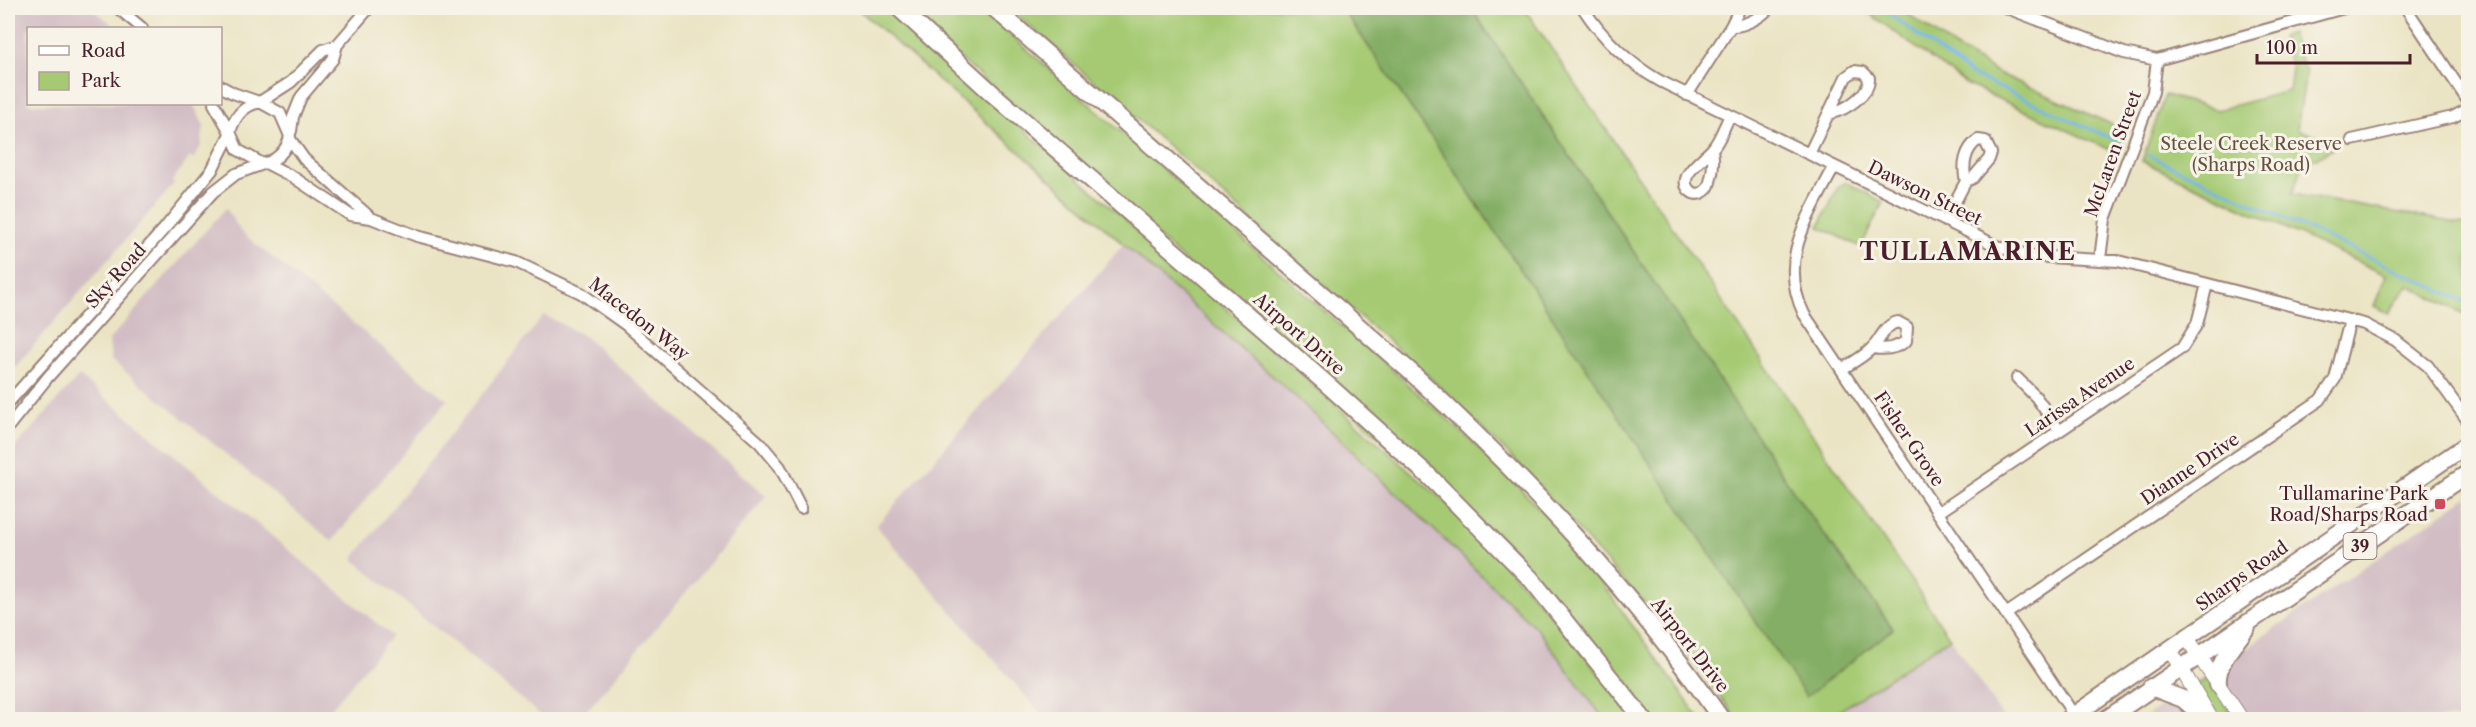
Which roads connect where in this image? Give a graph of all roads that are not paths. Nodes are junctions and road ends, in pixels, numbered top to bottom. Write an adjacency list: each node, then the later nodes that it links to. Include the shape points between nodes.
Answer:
1 (118, 8): 12 (street)
2 (369, 8): 13 (street)
3 (898, 8): 56 (main road, Airport Drive, via 1430,477 1531,579)
4 (994, 8): 57 (main road, Airport Drive, via 1469,426 1599,562 1687,670)
5 (1583, 8): 16 (street, Dawson Street, via 1607,41 1630,62)
6 (1740, 8): 11 (street)
7 (1769, 8): 11 (street, via 1741,26)
8 (2007, 8): 14 (street, via 2124,53)
9 (2344, 8): 14 (street)
10 (2406, 8): 17 (street)
11 (1731, 26): 16 (street)
12 (141, 27)
13 (337, 45): 18 (street, via 323,50 291,82); 24 (street, via 333,59 296,105)
14 (2157, 60): 33 (street, McLaren Street, via 2153,92 2105,219)
15 (222, 87): 18 (street)
16 (1687, 95): 22 (street, Dawson Street)
17 (2469, 100)
18 (259, 102): 23 (street, via 242,110); 24 (street, via 280,113)
19 (215, 105): 23 (street)
20 (2469, 109): 25 (street, via 2453,117)
21 (1831, 113): 27 (street)
22 (1730, 116): 26 (street); 27 (street, Dawson Street)
23 (230, 133): 28 (street, via 243,155); 39 (street, Sky Road, via 212,170 165,228)
24 (290, 137): 28 (street, via 280,154); 31 (street, Macedon Way, via 310,165)
25 (2352, 140)
26 (1712, 150)
27 (1809, 154): 29 (street, Dawson Street)
28 (265, 164): 31 (street, Macedon Way, via 293,177 350,215); 41 (street, Sky Road, via 236,174 213,192)
29 (1834, 167): 32 (street, Dawson Street); 37 (street, Fisher Grove, via 1799,240 1792,268 1804,314)
30 (1966, 181): 32 (street)
31 (372, 218): 45 (street, Macedon Way, via 417,236 516,262 559,280 604,308 760,443 785,476)
32 (1945, 221): 33 (street, Dawson Street, via 2015,253)
33 (2100, 259): 34 (street, Dawson Street)
34 (2207, 284): 35 (street, Dawson Street); 42 (street, Larissa Avenue, via 2196,324 2182,348)
35 (2350, 320): 40 (street, Dawson Street, via 2379,330 2411,350 2443,384); 47 (street, Dianne Drive, via 2336,379 2320,400)
36 (1874, 348): 37 (street)
37 (1842, 369): 46 (street, Fisher Grove)
38 (2017, 378): 42 (street, via 2037,397)
39 (8, 403)
40 (2469, 421)
41 (8, 427)
42 (2059, 430): 46 (street, Larissa Avenue)
43 (2469, 444): 49 (main road, Sharps Road / 39)
44 (2469, 473): 48 (main road, 39)
45 (801, 508)
46 (1939, 512): 47 (street, Fisher Grove)
47 (2006, 614): 55 (street, Fisher Grove)
48 (2252, 619): 51 (main road, 39); 53 (main road, via 2223,660)
49 (2187, 638): 50 (main road, Sharps Road / 39); 51 (street)
50 (2170, 650): 52 (street); 55 (main road, Sharps Road / 39)
51 (2199, 655): 52 (main road, 39); 53 (street)
52 (2180, 668): 54 (main road, 39); 59 (street)
53 (2218, 684): 60 (street)
54 (2151, 687): 58 (main road, 39); 59 (main road, via 2183,699)
55 (2071, 717)
56 (1644, 720)
57 (1722, 720)
58 (2105, 720)
59 (2210, 720)
60 (2242, 720)

